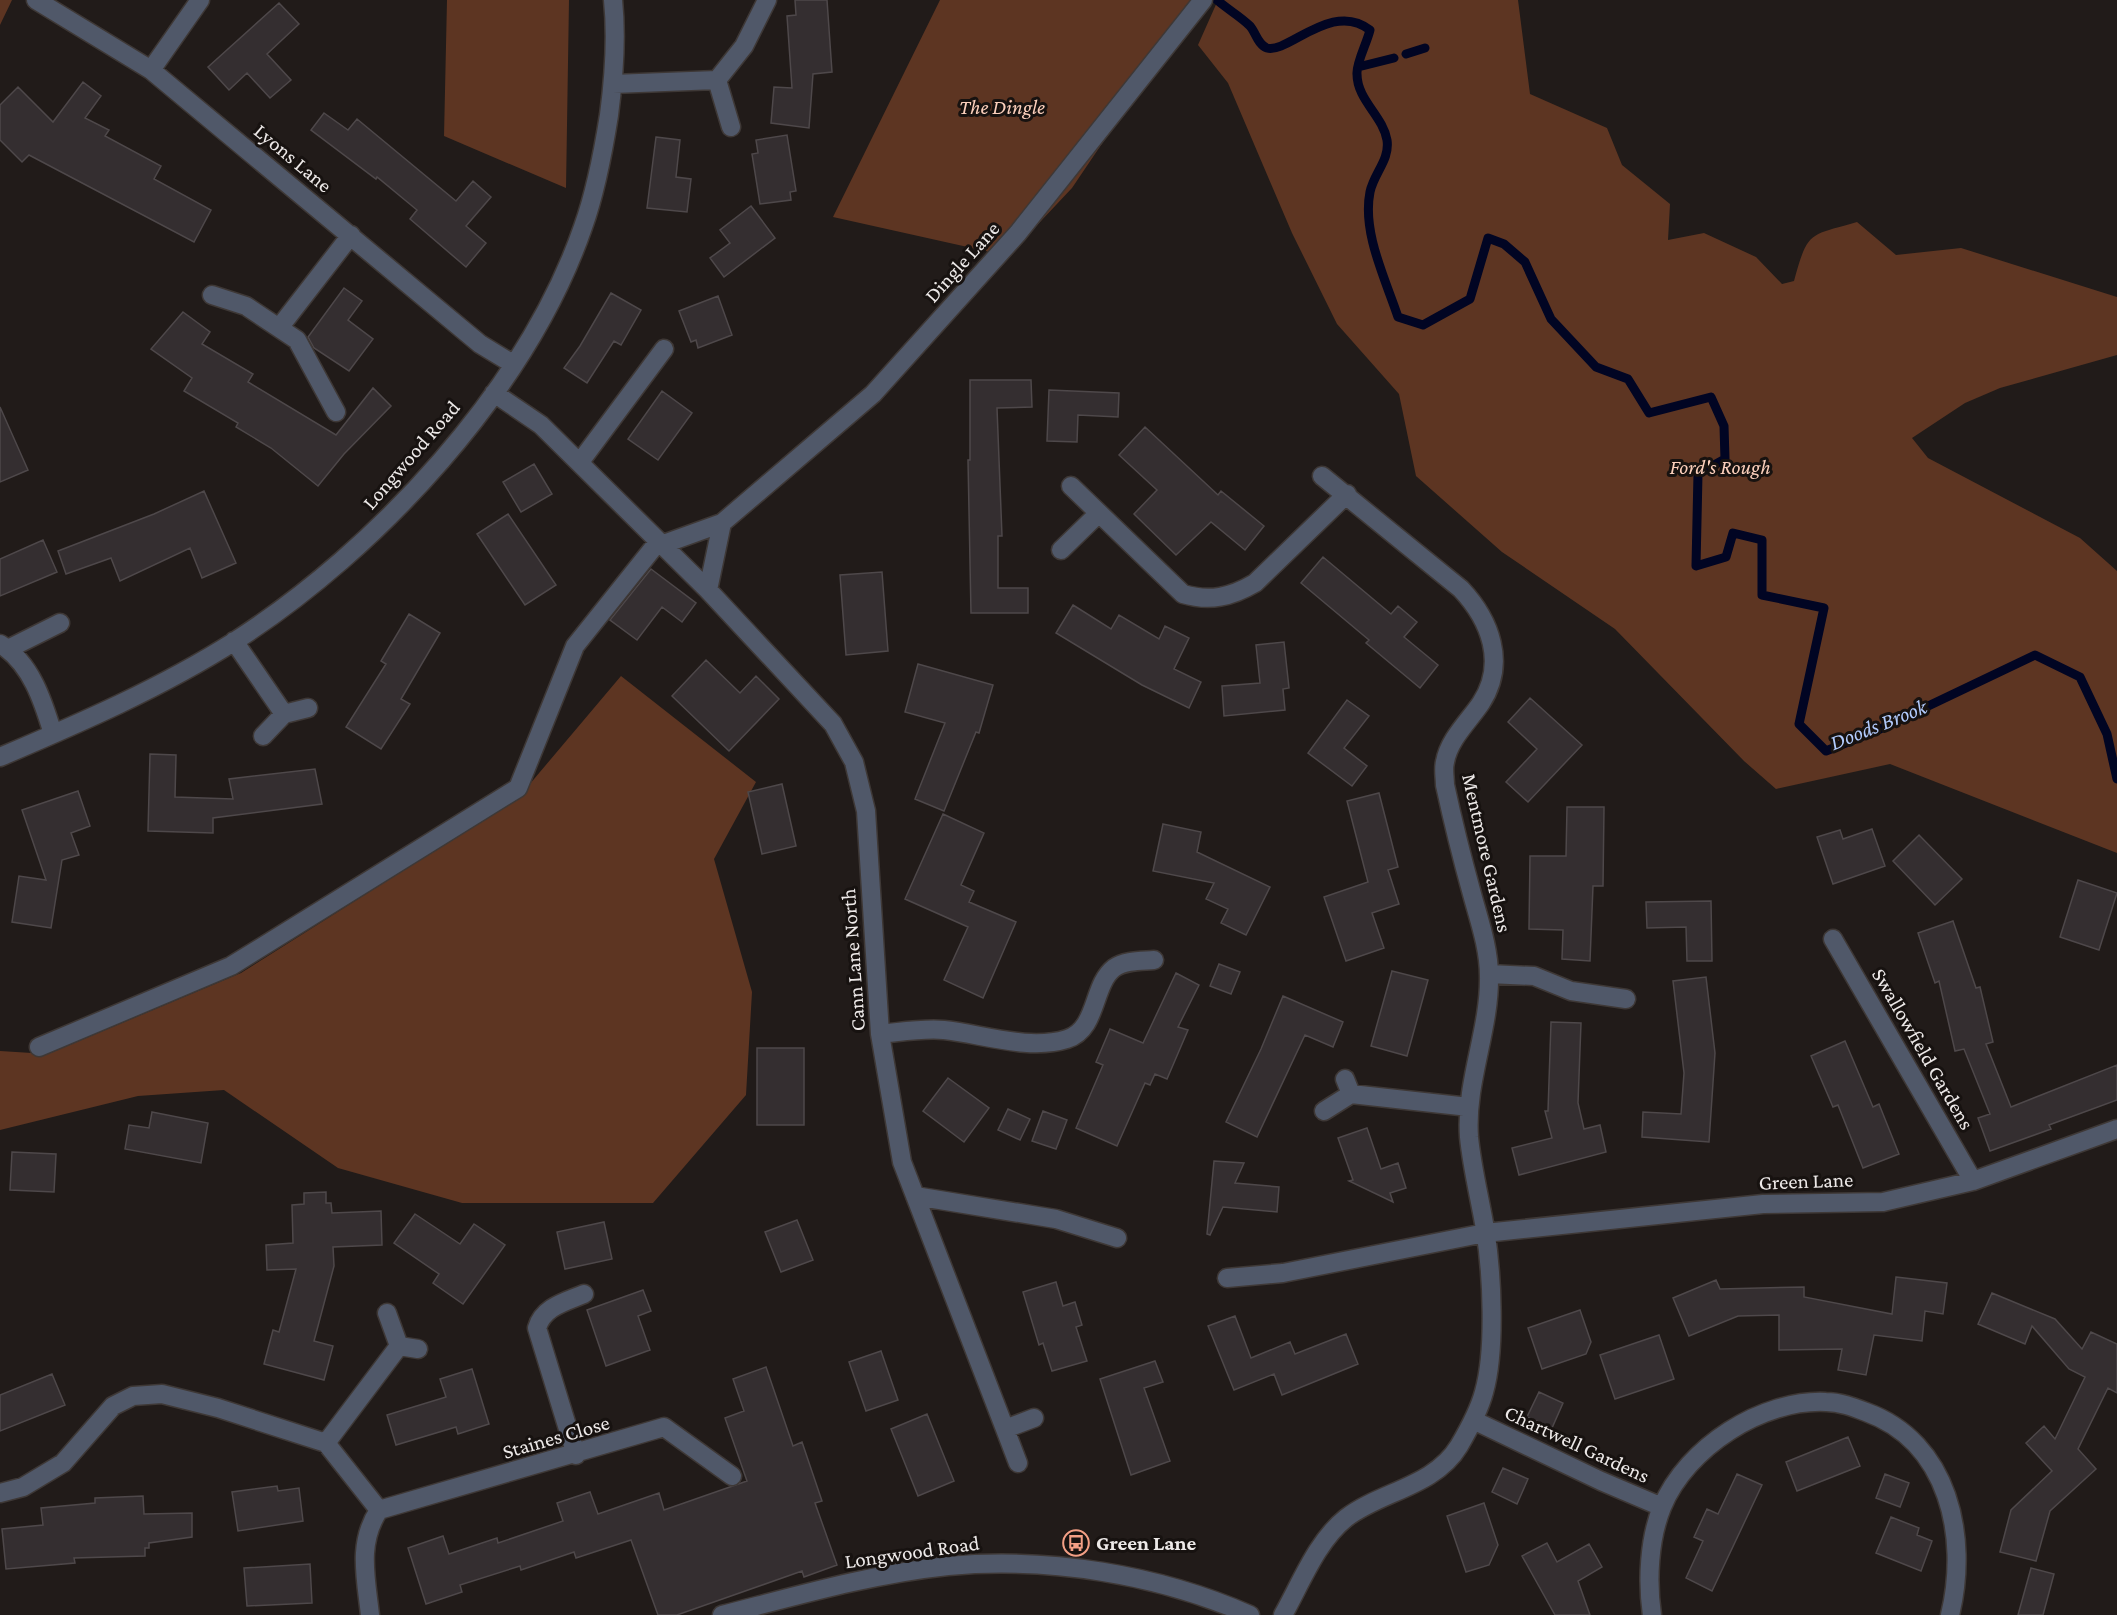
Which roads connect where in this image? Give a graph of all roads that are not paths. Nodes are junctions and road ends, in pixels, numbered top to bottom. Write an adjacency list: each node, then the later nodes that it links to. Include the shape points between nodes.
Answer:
1 (36, 0): 6 (street, Lyons Lane)
2 (200, 0): 6 (street)
3 (613, 0): 8 (street, Longwood Road)
4 (767, 0): 7 (street, via 744,46)
5 (1201, 3): 22 (street, Dingle Lane, via 1018,233 873,394)
6 (151, 70): 10 (street, Lyons Lane)
7 (717, 80): 8 (street); 9 (street)
8 (613, 84): 14 (street, Longwood Road, via 603,155 583,227 555,293)
9 (731, 127)
10 (351, 235): 12 (street); 14 (street, Lyons Lane, via 480,344)
11 (212, 295): 12 (street, via 246,306)
12 (279, 328): 16 (street, via 297,340)
13 (664, 349): 17 (street)
14 (513, 364): 15 (street, Longwood Road)
15 (494, 393): 17 (street, via 541,425); 27 (street, Longwood Road, via 384,523 331,570)
16 (336, 412)
17 (580, 462): 23 (street)
18 (1322, 476): 20 (street, Mentmore Gardens)
19 (1071, 486): 21 (street)
20 (1347, 494): 21 (street, via 1255,583 1237,594 1217,599 1183,594); 36 (street, Mentmore Gardens, via 1461,589 1476,605 1491,633 1491,681 1445,761 1444,785 1481,926)
21 (1100, 513): 24 (street)
22 (722, 523): 23 (street, Dingle Lane); 25 (street)
23 (659, 543): 25 (street, Cann Lane North); 39 (street, via 575,646 518,788 231,966)
24 (1061, 550)
25 (708, 590): 38 (street, Cann Lane North, via 833,724 854,762 866,811)
26 (60, 623): 28 (street)
27 (234, 641): 30 (street); 31 (street, Longwood Road, via 157,684)
28 (4, 646): 31 (street, via 28,672)
29 (308, 708): 30 (street)
30 (284, 714): 32 (street)
31 (53, 734): 33 (street, Longwood Road)
32 (263, 736)
33 (0, 757)
34 (1833, 939): 43 (street, Swallowfield Gardens)
35 (1154, 960): 38 (street, via 1115,968 1105,979 1087,1022 1070,1038 1014,1041 944,1030)
36 (1489, 974): 37 (street, via 1534,976 1571,991); 40 (street, Mentmore Gardens, via 1488,1001)
37 (1626, 999)
38 (880, 1034): 44 (street, Cann Lane North, via 902,1162)
39 (39, 1047)
40 (1469, 1107): 41 (street, via 1348,1087); 45 (street, Mentmore Gardens, via 1469,1138)
41 (1324, 1111)
42 (2117, 1129): 43 (street, Green Lane)
43 (1973, 1181): 45 (street, Green Lane, via 1883,1202 1763,1204)
44 (915, 1196): 46 (street, via 1056,1219); 54 (street, Cann Lane North)
45 (1485, 1233): 47 (street, Green Lane, via 1283,1273); 53 (street, via 1491,1347 1484,1392)
46 (1117, 1238)
47 (1227, 1278)
48 (584, 1294): 56 (street, via 550,1309 540,1317 537,1328)
49 (387, 1313): 50 (street)
50 (399, 1346): 51 (street); 55 (street)
51 (418, 1349)
52 (1034, 1418): 54 (street)
53 (1473, 1420): 60 (street, Chartwell Gardens); 65 (street, via 1456,1450 1434,1471 1356,1511 1334,1529)
54 (1005, 1429): 57 (street, Cann Lane North)
55 (326, 1443): 59 (street, via 162,1394 134,1396 113,1406 63,1463 23,1487); 61 (street)
56 (576, 1455): 58 (street, Staines Close, via 664,1427); 61 (street, Staines Close)
57 (1017, 1463)
58 (732, 1476)
59 (0, 1493)
60 (1662, 1507): 66 (street, Chartwell Gardens, via 1651,1558); 67 (street, Chartwell Gardens, via 1678,1481 1706,1450 1725,1434 1765,1412 1806,1402 1848,1405 1900,1429 1914,1441 1939,1476 1948,1498 1957,1546)
61 (379, 1510): 62 (street, via 365,1537)
62 (370, 1615)
63 (722, 1615): 64 (street, Longwood Road, via 848,1582 947,1566 996,1564 1102,1572 1166,1585)
64 (1250, 1615)
65 (1283, 1615)
66 (1652, 1615)
67 (1950, 1615)

